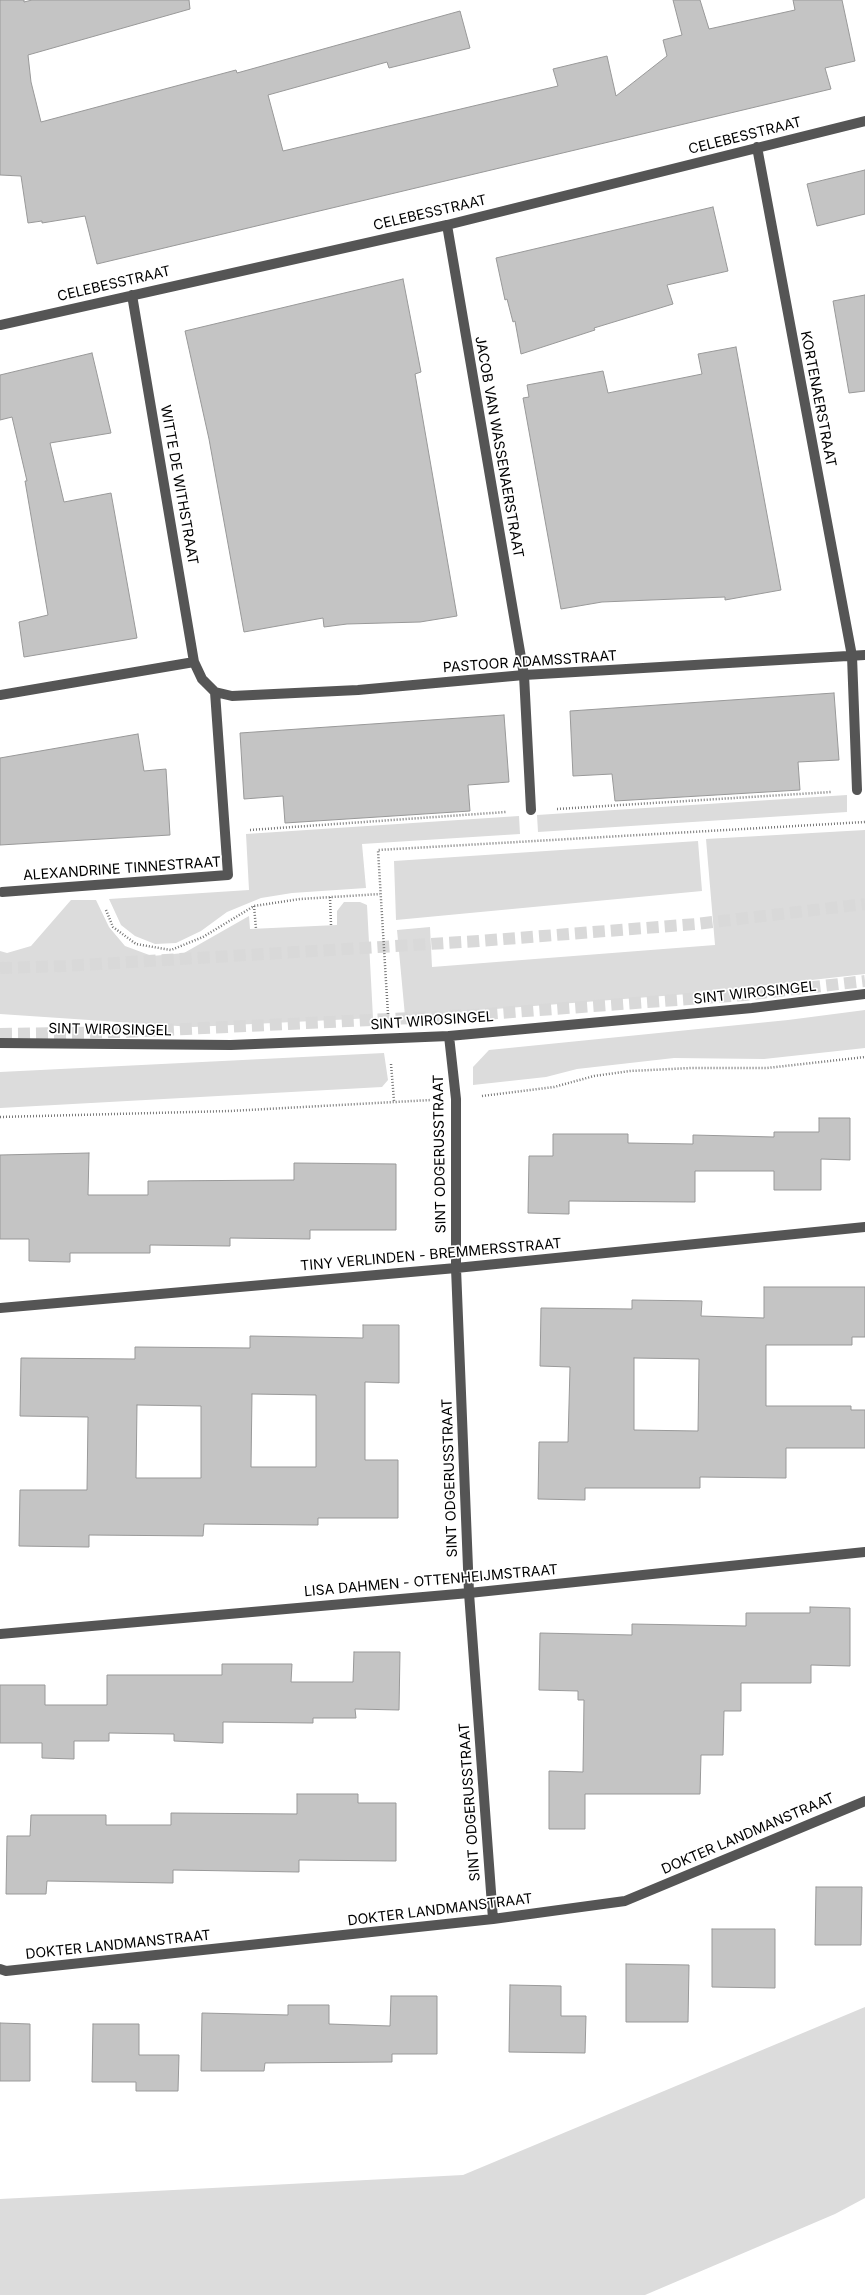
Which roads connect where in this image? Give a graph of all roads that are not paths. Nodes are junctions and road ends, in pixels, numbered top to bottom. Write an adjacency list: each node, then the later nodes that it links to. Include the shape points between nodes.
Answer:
1 (865, 120): 2 (street, CELEBESSTRAAT)
2 (757, 147): 3 (street, CELEBESSTRAAT); 7 (street, KORTENAERSTRAAT)
3 (446, 225): 4 (street, CELEBESSTRAAT); 9 (street, JACOB VAN WASSENAERSTRAAT)
4 (132, 295): 5 (street, CELEBESSTRAAT); 8 (street, WITTE DE WITHSTRAAT)
5 (0, 325)
6 (865, 655): 7 (street, PASTOOR ADAMSSTRAAT)
7 (852, 656): 9 (street, PASTOOR ADAMSSTRAAT); 12 (street, KORTENAERSTRAAT)
8 (194, 662): 10 (street, WITTE DE WITHSTRAAT, via 202,680); 11 (street)
9 (524, 675): 10 (street, PASTOOR ADAMSSTRAAT, via 358,690 232,696); 13 (street, JACOB VAN WASSENAERSTRAAT)
10 (215, 692): 14 (street, ALEXANDRINE TINNESTRAAT, via 228,875)
11 (0, 695)
12 (857, 790)
13 (531, 810)
14 (2, 892)
15 (865, 994): 16 (street, SINT WIROSINGEL, via 752,1008)
16 (449, 1036): 17 (street, SINT WIROSINGEL, via 216,1045); 19 (street, SINT ODGERUSSTRAAT, via 456,1099)
17 (0, 1042)
18 (865, 1227): 19 (street, TINY VERLINDEN - BREMMERSSTRAAT)
19 (456, 1268): 20 (street, TINY VERLINDEN - BREMMERSSTRAAT); 22 (street, SINT ODGERUSSTRAAT)
20 (0, 1308)
21 (865, 1552): 22 (street, LISA DAHMEN - OTTENHEIJMSTRAAT)
22 (468, 1593): 23 (street, LISA DAHMEN - OTTENHEIJMSTRAAT); 25 (street, SINT ODGERUSSTRAAT)
23 (0, 1634)
24 (865, 1801): 25 (street, DOKTER LANDMANSTRAAT, via 625,1901)
25 (493, 1919): 26 (street, DOKTER LANDMANSTRAAT, via 14,1970)
26 (0, 1969)

